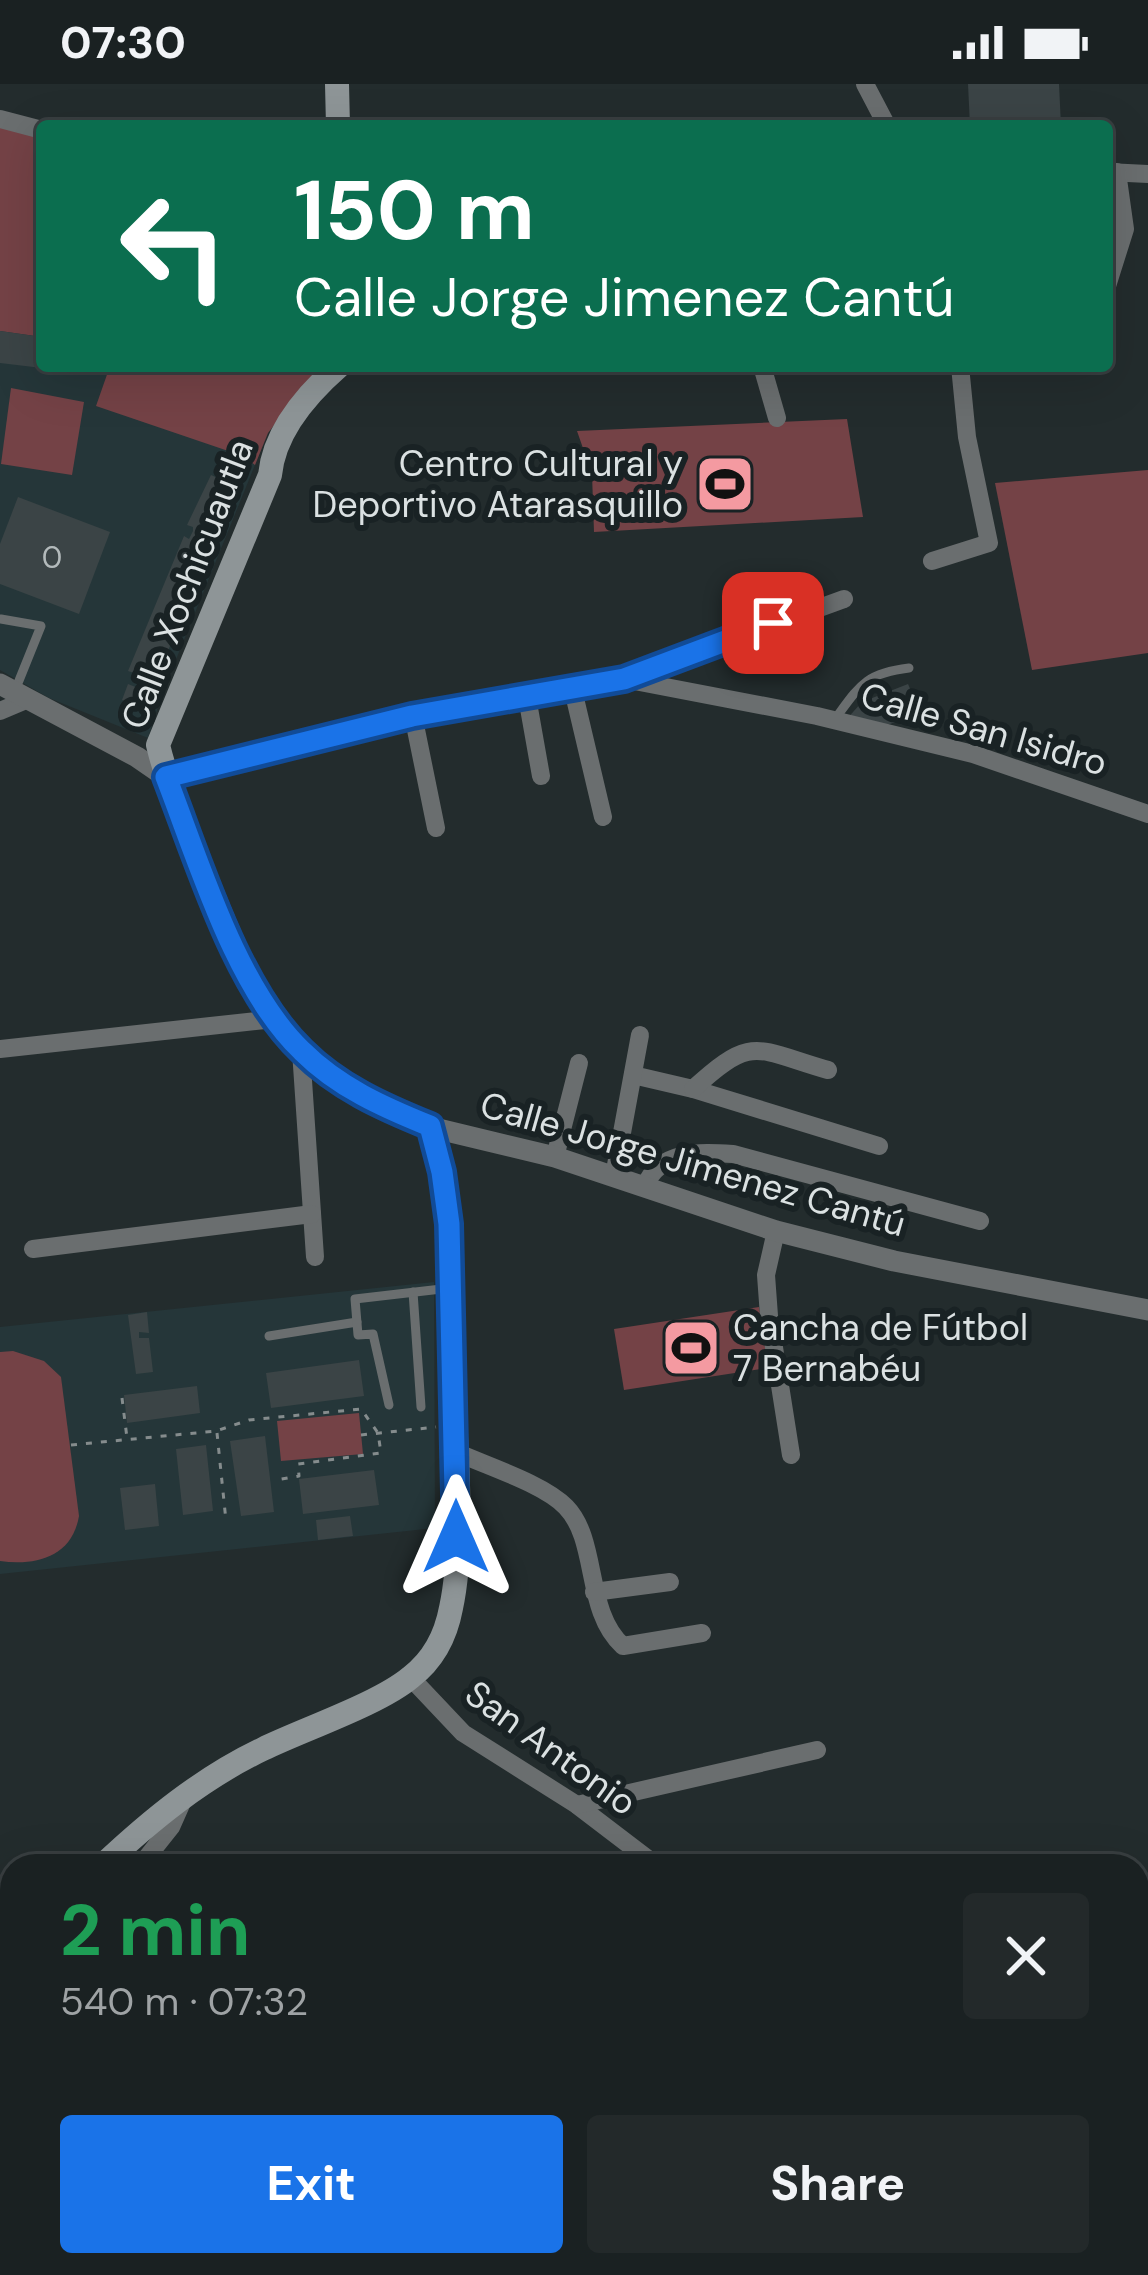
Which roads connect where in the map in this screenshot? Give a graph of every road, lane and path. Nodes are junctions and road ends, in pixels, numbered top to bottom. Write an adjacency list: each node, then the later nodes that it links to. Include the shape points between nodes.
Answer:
1 (337, 84): 4 (main road)
2 (865, 84): 5 (street)
3 (0, 119): 6 (street)
4 (338, 120)
5 (884, 120)
6 (36, 128)
7 (1113, 172): 8 (street)
8 (1148, 174)
9 (1113, 176): 10 (street, via 1125,229)
10 (1113, 267)
11 (332, 372): 26 (main road, Calle Xochicuautla, via 272,455 158,745)
12 (764, 372): 14 (street)
13 (961, 372): 15 (street, via 989,543)
14 (778, 418)
15 (932, 561)
16 (844, 598): 19 (street)
17 (1, 619): 21 (lane, via 41,626)
18 (909, 668): 24 (lane, via 863,680)
19 (624, 679): 20 (street, Calle San Isidro); 24 (street, Calle San Isidro)
20 (573, 690): 22 (street, Calle San Isidro); 28 (street)
21 (10, 697): 26 (street)
22 (527, 697): 23 (street, Calle San Isidro); 25 (street)
23 (412, 716): 26 (street, Calle San Isidro); 29 (street)
24 (834, 720): 27 (street, Calle San Isidro, via 973,754)
25 (541, 776)
26 (166, 777): 30 (main road, Calle Jorge Jimenez Cantú, via 229,935)
27 (1148, 814)
28 (603, 818)
29 (436, 828)
30 (274, 1019): 32 (street); 33 (main road, Calle Jorge Jimenez Cantú)
31 (640, 1034): 36 (street)
32 (0, 1049)
33 (301, 1051): 38 (main road, Calle Jorge Jimenez Cantú, via 368,1101); 43 (street)
34 (579, 1063): 40 (street)
35 (828, 1070): 37 (street, via 741,1051)
36 (633, 1075): 37 (street); 41 (street)
37 (693, 1089): 39 (street)
38 (430, 1126): 40 (street, Calle Jorge Jimenez Cantú); 48 (main road, via 442,1172)
39 (879, 1146)
40 (555, 1157): 41 (street, Calle Jorge Jimenez Cantú)
41 (614, 1176): 42 (street, Calle Jorge Jimenez Cantú)
42 (645, 1186): 44 (street, via 663,1162 694,1152 733,1154); 45 (street, Calle Jorge Jimenez Cantú)
43 (312, 1214): 46 (street); 47 (street)
44 (980, 1222)
45 (776, 1231): 50 (street, Calle Jorge Jimenez Cantú); 63 (street, via 766,1275)
46 (33, 1249)
47 (315, 1256)
48 (450, 1288): 49 (lane); 56 (main road)
49 (413, 1292): 51 (lane, via 355,1299); 55 (lane)
50 (1148, 1310)
51 (357, 1322): 52 (lane); 54 (lane, via 358,1335 373,1334)
52 (269, 1336)
53 (122, 1399): 60 (path)
54 (388, 1405)
55 (421, 1407)
56 (455, 1426): 58 (path); 62 (main road)
57 (216, 1431): 58 (path, via 361,1409); 60 (path); 65 (path)
58 (378, 1433): 59 (path); 64 (path, via 381,1454 298,1464 299,1476)
59 (361, 1435)
60 (128, 1440): 61 (path)
61 (71, 1445)
62 (456, 1452): 67 (street, via 567,1508); 69 (main road, via 452,1606 435,1652)
63 (791, 1455)
64 (276, 1480)
65 (226, 1521)
66 (670, 1582): 67 (street)
67 (594, 1592): 68 (street, via 623,1646)
68 (702, 1633)
69 (411, 1678): 71 (main road); 72 (street, San Antonio, via 464,1733)
70 (817, 1750): 72 (street)
71 (186, 1794): 73 (main road); 74 (street)
72 (578, 1804): 75 (street, San Antonio)
73 (116, 1854)
74 (150, 1854)
75 (642, 1854)

